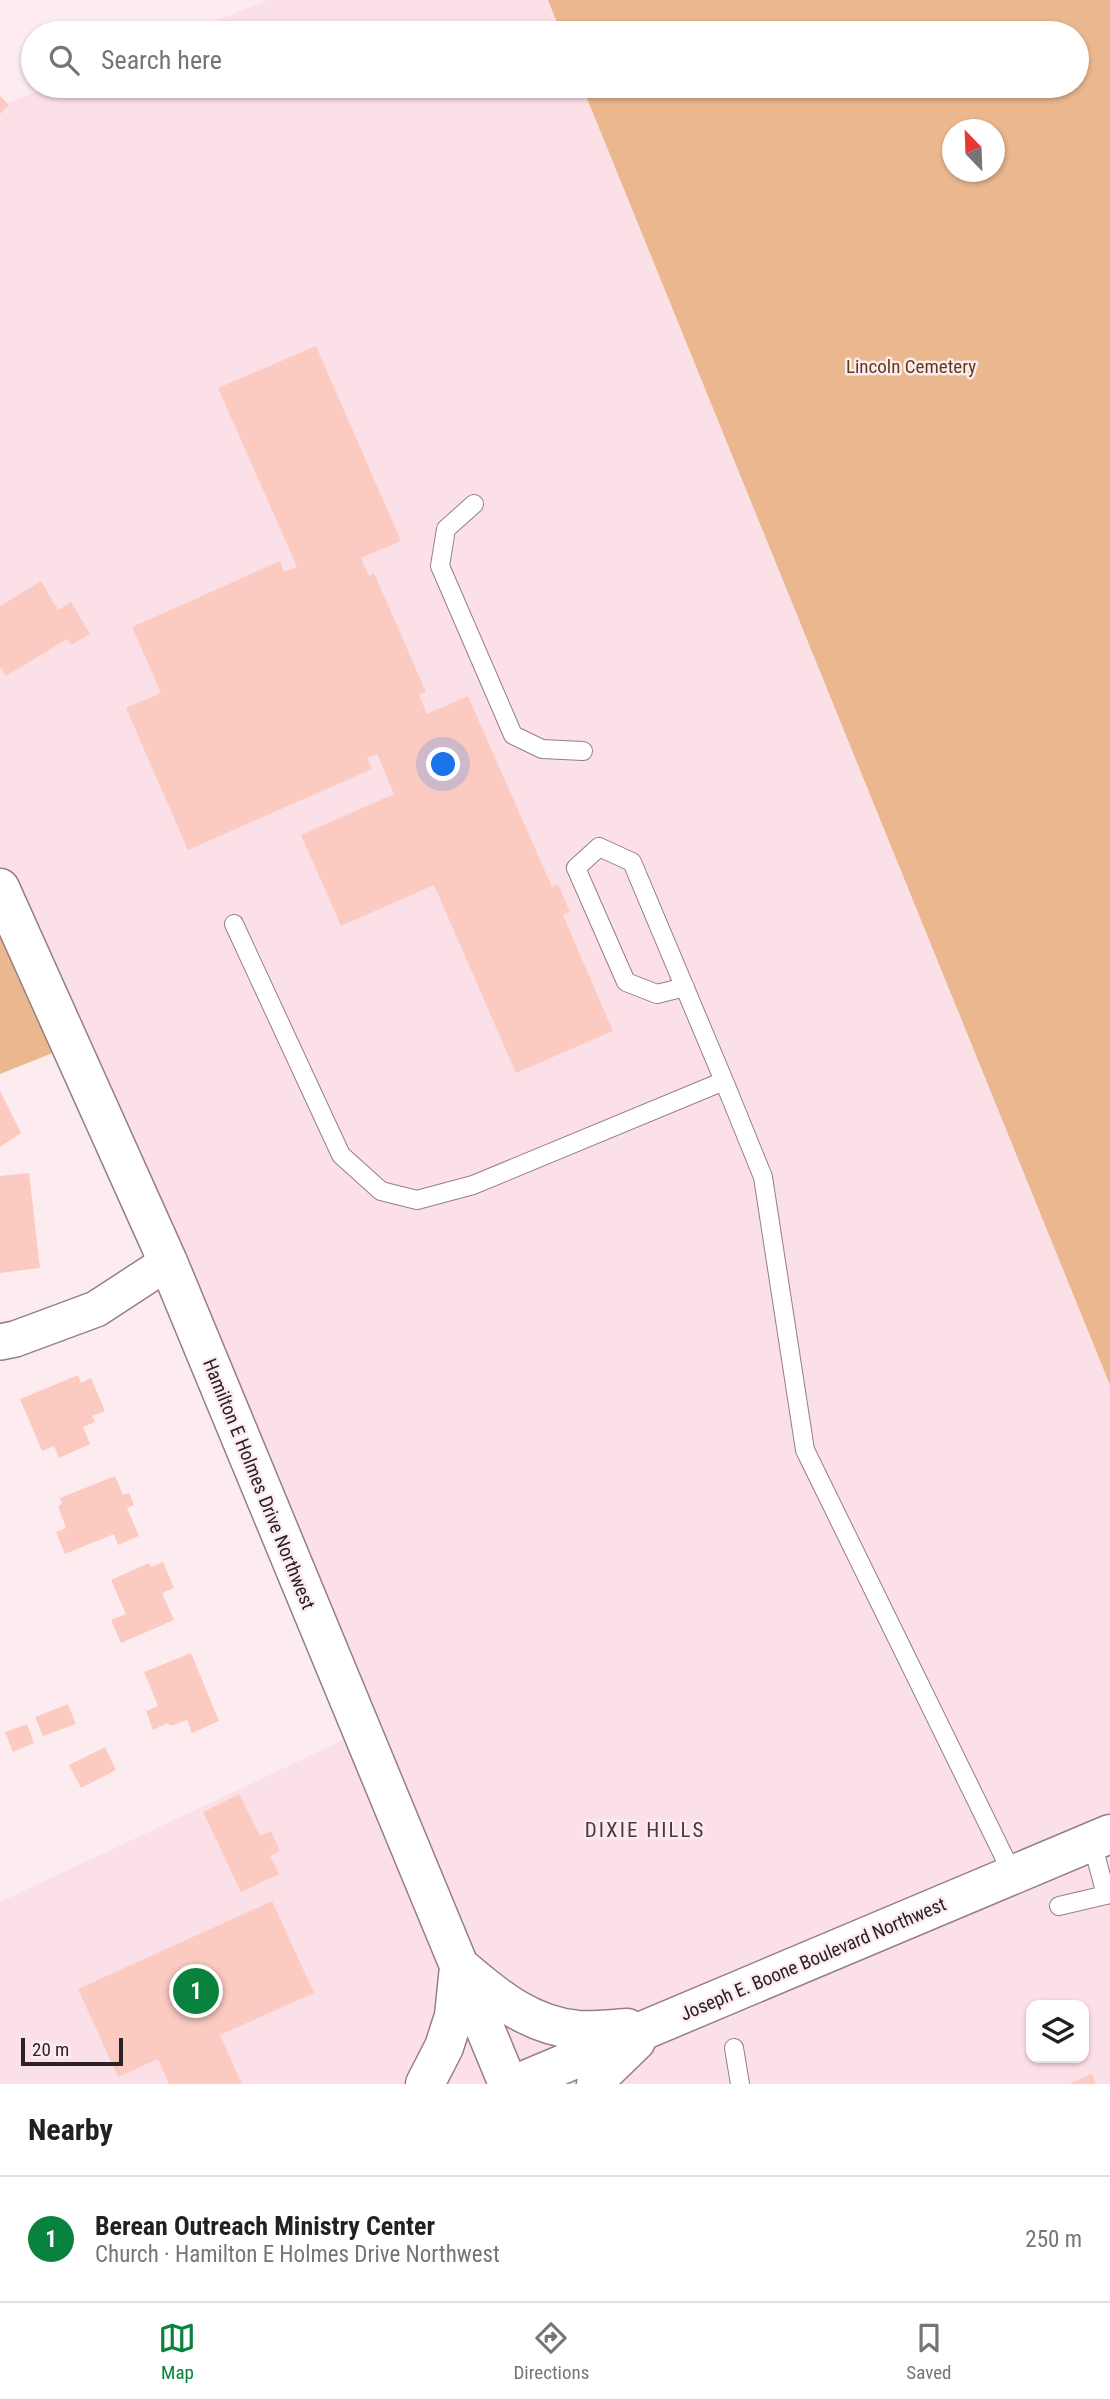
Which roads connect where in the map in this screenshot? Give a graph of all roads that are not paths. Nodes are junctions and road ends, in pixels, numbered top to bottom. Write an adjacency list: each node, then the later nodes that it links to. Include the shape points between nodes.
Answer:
1 (474, 504): 2 (lane, via 446,530 440,566 513,735 541,749)
2 (583, 751)
3 (0, 888): 7 (main road, Hamilton E Holmes Drive Northwest)
4 (234, 924): 6 (lane, via 341,1155 381,1191 417,1200 472,1185)
5 (685, 987): 5 (lane, via 632,862 599,847 576,868 625,982 657,994); 6 (lane)
6 (724, 1081): 10 (lane, via 763,1177 805,1450)
7 (168, 1262): 8 (street, via 96,1309); 13 (main road, Hamilton E Holmes Drive Northwest)
8 (0, 1342)
9 (1101, 1838): 10 (main road, Joseph E. Boone Boulevard Northwest); 11 (lane)
10 (1013, 1875): 14 (main road, Joseph E. Boone Boulevard Northwest)
11 (1108, 1895): 12 (lane)
12 (1059, 1906)
13 (459, 1965): 14 (main road, via 501,2002 537,2020 577,2030); 16 (main road, via 454,2016); 17 (main road, Hamilton E Holmes Drive Northwest)
14 (650, 2028): 18 (main road, Joseph E. Boone Boulevard Northwest); 19 (main road)
15 (734, 2048): 20 (lane)
16 (425, 2084)
17 (508, 2084)
18 (516, 2084)
19 (596, 2084)
20 (740, 2084)

